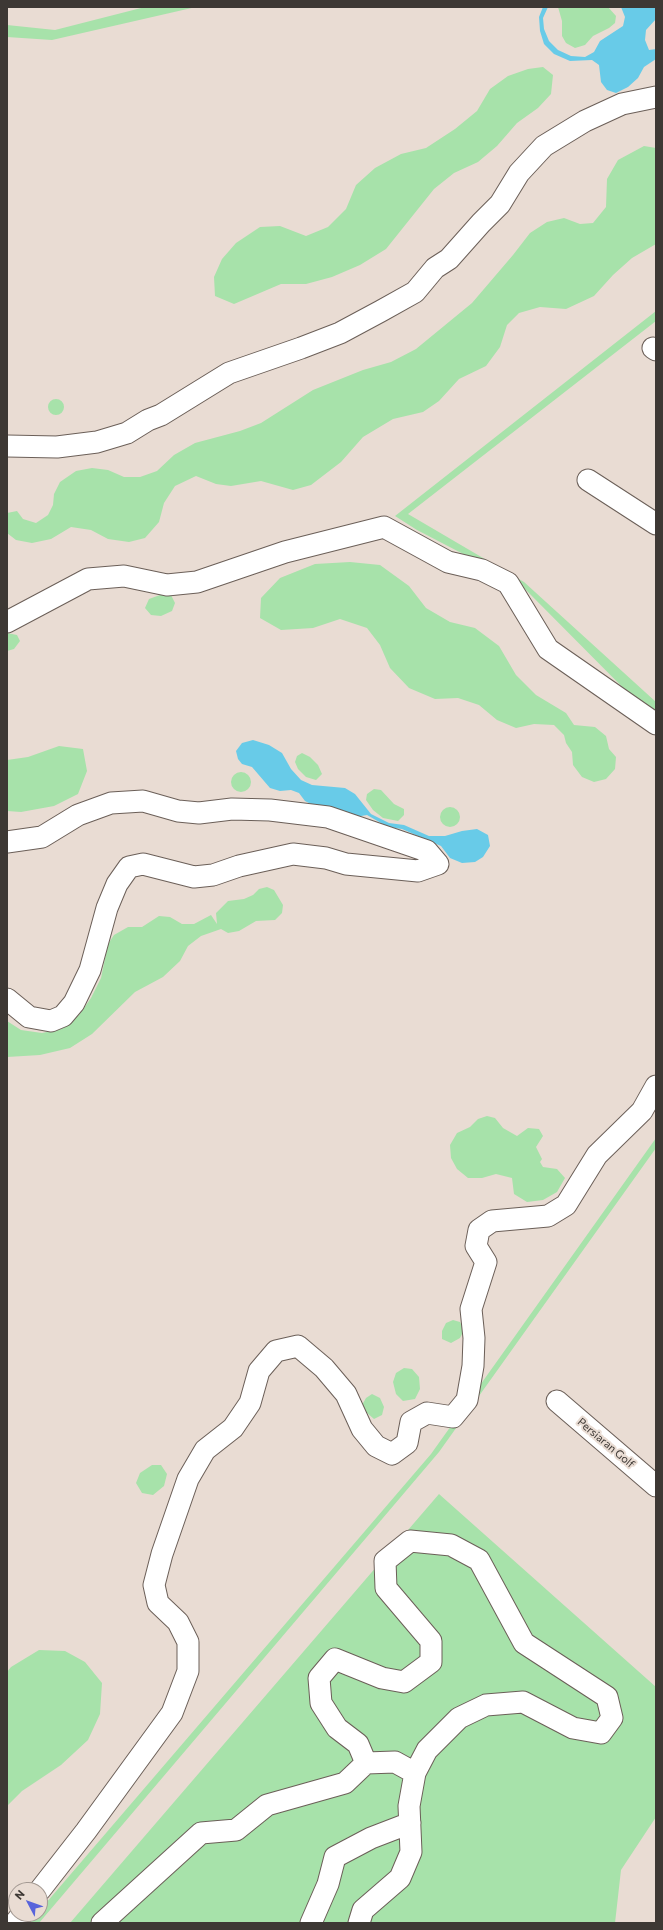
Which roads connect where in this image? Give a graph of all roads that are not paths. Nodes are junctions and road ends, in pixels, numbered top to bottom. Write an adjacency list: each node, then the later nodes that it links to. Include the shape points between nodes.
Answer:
1 (656, 97): 2 (street, via 622,104 585,121 544,146 519,173 500,204 449,259 435,268 415,292 381,311 340,333 229,373 161,416 127,432 97,442 57,447)
2 (7, 446)
3 (588, 480): 4 (street)
4 (656, 524)
5 (7, 622): 6 (street, via 88,579 124,576 167,585 197,582 285,552 384,527 448,562 482,570 508,583 548,649)
6 (656, 724)
7 (7, 842): 8 (street, via 42,837 78,815 111,803 143,801 178,811 199,813 232,809 328,816 427,852 438,864 418,871 346,864 326,858 293,854 239,866 213,875 194,877 143,864 129,866 117,884 107,908 90,970 74,1004 63,1016 51,1021 30,1017)
8 (7, 999)
9 (656, 1086): 15 (street, via 642,1111 597,1155 566,1205 548,1216 492,1221 478,1230 476,1246 486,1262 471,1309 473,1366 467,1400 453,1417 427,1413 411,1422 407,1444 392,1454 376,1446 362,1429 346,1394 324,1368 298,1346 276,1351 259,1371 250,1403 233,1428 205,1450 188,1480 168,1534 154,1585 158,1603 178,1622 188,1642 188,1671 172,1713 91,1826)
10 (557, 1401): 11 (street, Persiaran Golf)
11 (656, 1486)
12 (366, 1763): 13 (street, via 395,1762); 13 (street, via 358,1744 337,1728 321,1703 319,1678 335,1658 382,1678 404,1682 431,1662 431,1641 386,1588 385,1561 410,1541 451,1545 479,1560 524,1643 607,1697 612,1718 601,1733 574,1728 523,1702 486,1705 453,1723 427,1750); 16 (street, via 346,1783 267,1805 236,1830 201,1833)
13 (415, 1773): 14 (street)
14 (410, 1823): 17 (street, via 371,1838 335,1857 328,1884); 18 (street, via 411,1852 400,1878 364,1910)
15 (46, 1882)
16 (102, 1923)
17 (311, 1923)
18 (359, 1923)

